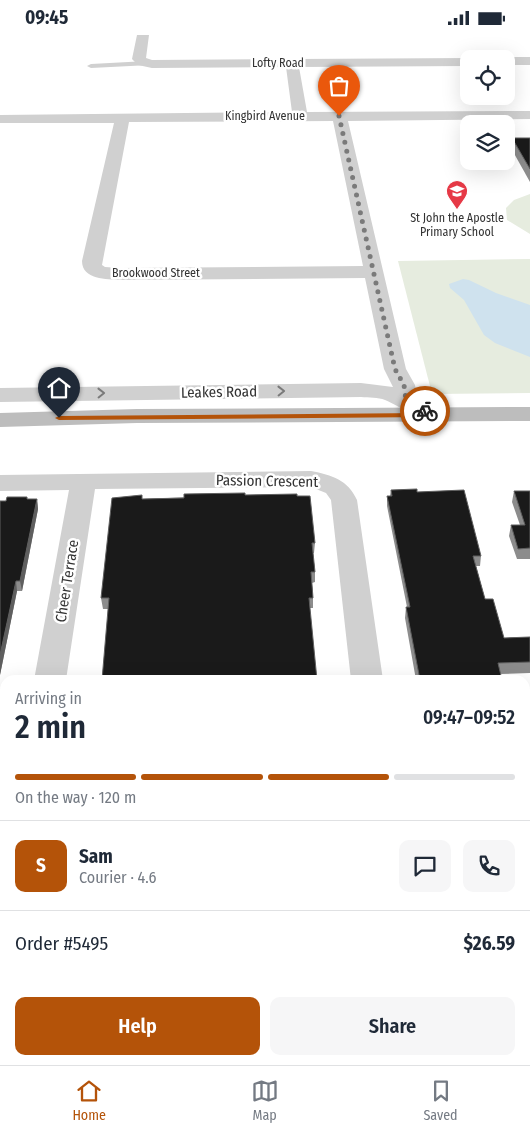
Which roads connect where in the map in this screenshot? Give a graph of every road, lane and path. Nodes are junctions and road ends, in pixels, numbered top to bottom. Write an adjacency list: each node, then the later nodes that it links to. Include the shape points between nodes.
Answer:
1 (143, 35): 5 (street, via 139,59)
2 (515, 61): 3 (street)
3 (530, 61)
4 (460, 62): 6 (street, Lofty Road)
5 (147, 63): 6 (street, Lofty Road); 7 (lane, Lofty Road)
6 (292, 63): 9 (street)
7 (91, 66)
8 (530, 115): 10 (street, Kingbird Avenue)
9 (300, 116): 10 (street, Kingbird Avenue); 11 (street, Kingbird Avenue)
10 (339, 116): 13 (street)
11 (122, 118): 12 (street, Kingbird Avenue); 13 (street, Brookwood Street, via 92,261 97,271 120,274)
12 (0, 119)
13 (374, 272): 14 (street)
14 (395, 369): 15 (street, via 392,377 381,384); 17 (street, via 404,385)
15 (361, 390): 16 (street, Leakes Road, one-way to 15); 17 (street, Leakes Road, via 389,393)
16 (0, 395)
17 (406, 400): 19 (street, Leakes Road)
18 (530, 413): 19 (main road, Leakes Road)
19 (432, 415): 20 (main road, Leakes Road)
20 (0, 419)
21 (83, 482): 22 (street, Passion Crescent); 23 (street, Cheer Terrace); 24 (street, Passion Crescent, via 311,479 333,486 341,492 344,500)
22 (0, 483)
23 (51, 675)
24 (366, 675)

